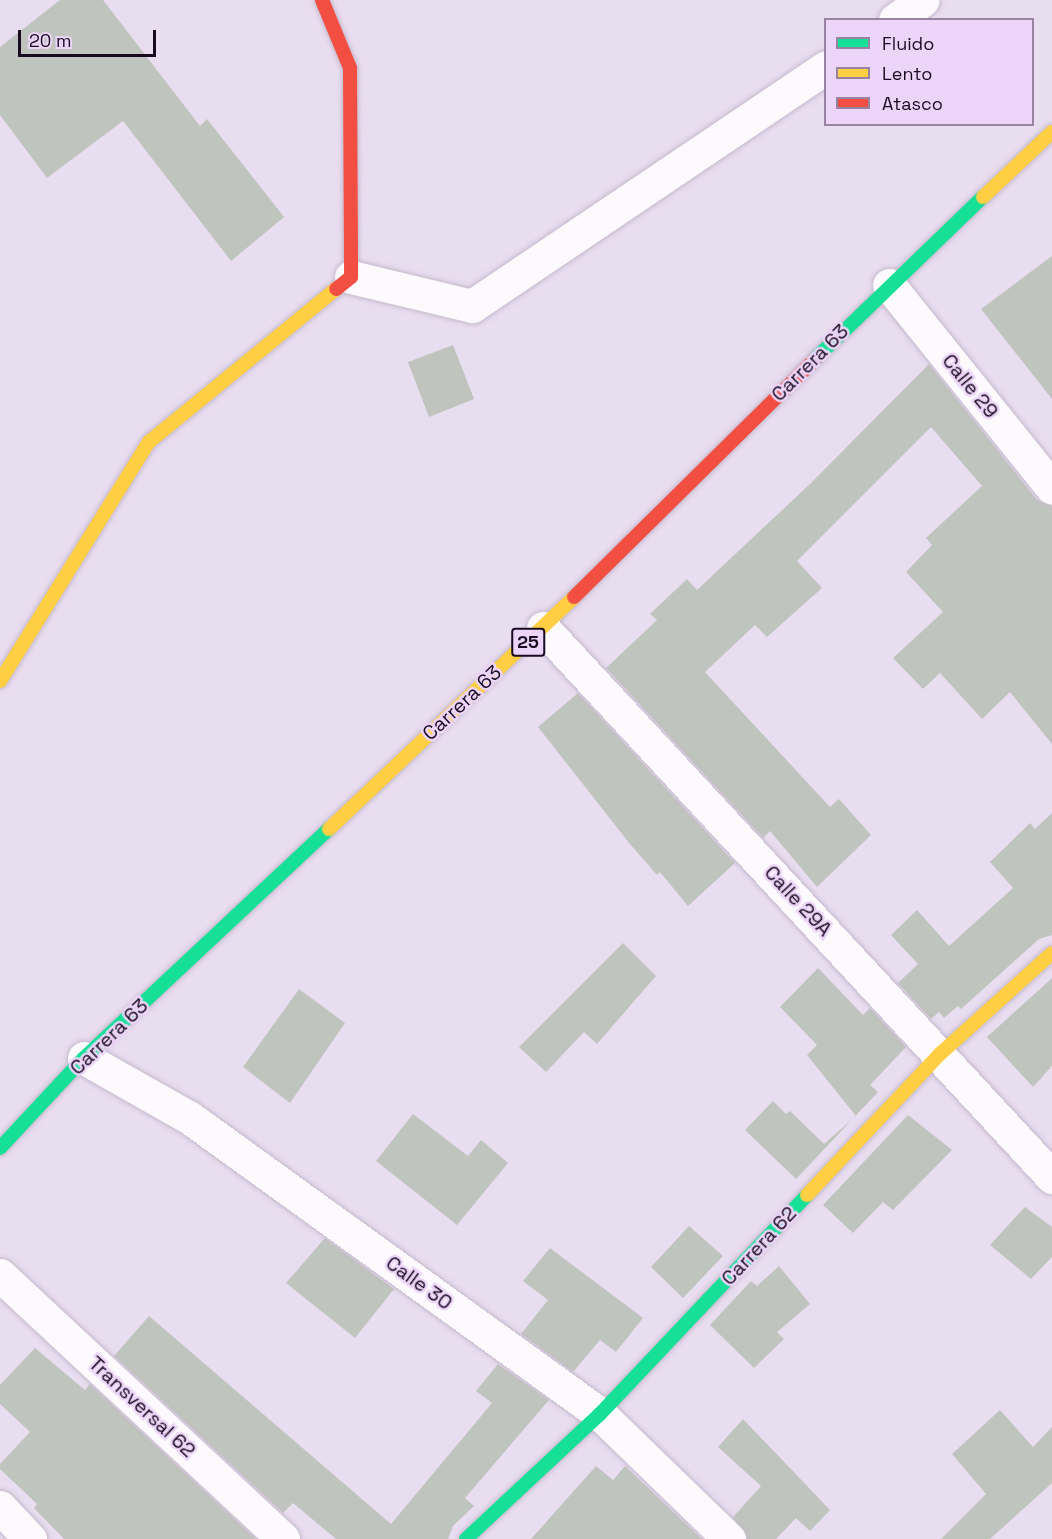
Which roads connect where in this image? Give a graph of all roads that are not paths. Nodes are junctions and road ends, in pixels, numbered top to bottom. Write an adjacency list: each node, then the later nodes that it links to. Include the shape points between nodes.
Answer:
1 (322, 0): 6 (street, via 350,68)
2 (922, 0): 3 (street)
3 (898, 18)
4 (824, 68): 6 (street, via 472,306)
5 (1052, 132): 7 (street, Carrera 63 / 25)
6 (351, 277): 10 (street, via 149,441)
7 (889, 285): 8 (street, Calle 29); 9 (street, Carrera 63 / 25)
8 (1052, 488)
9 (543, 628): 12 (street, Calle 29A); 13 (street, Carrera 63 / 25)
10 (0, 681)
11 (1052, 953): 12 (street, Carrera 62)
12 (941, 1053): 15 (street, Calle 29A); 17 (street, Carrera 62)
13 (84, 1058): 14 (street, Carrera 63 / 25); 17 (street, Calle 30, via 190,1118)
14 (0, 1148)
15 (1052, 1177)
16 (0, 1275): 20 (street, Transversal 62)
17 (600, 1414): 21 (street, Carrera 62); 22 (street, Calle 30)
18 (0, 1507): 19 (street)
19 (30, 1539)
20 (283, 1539)
21 (466, 1539)
22 (729, 1539)

